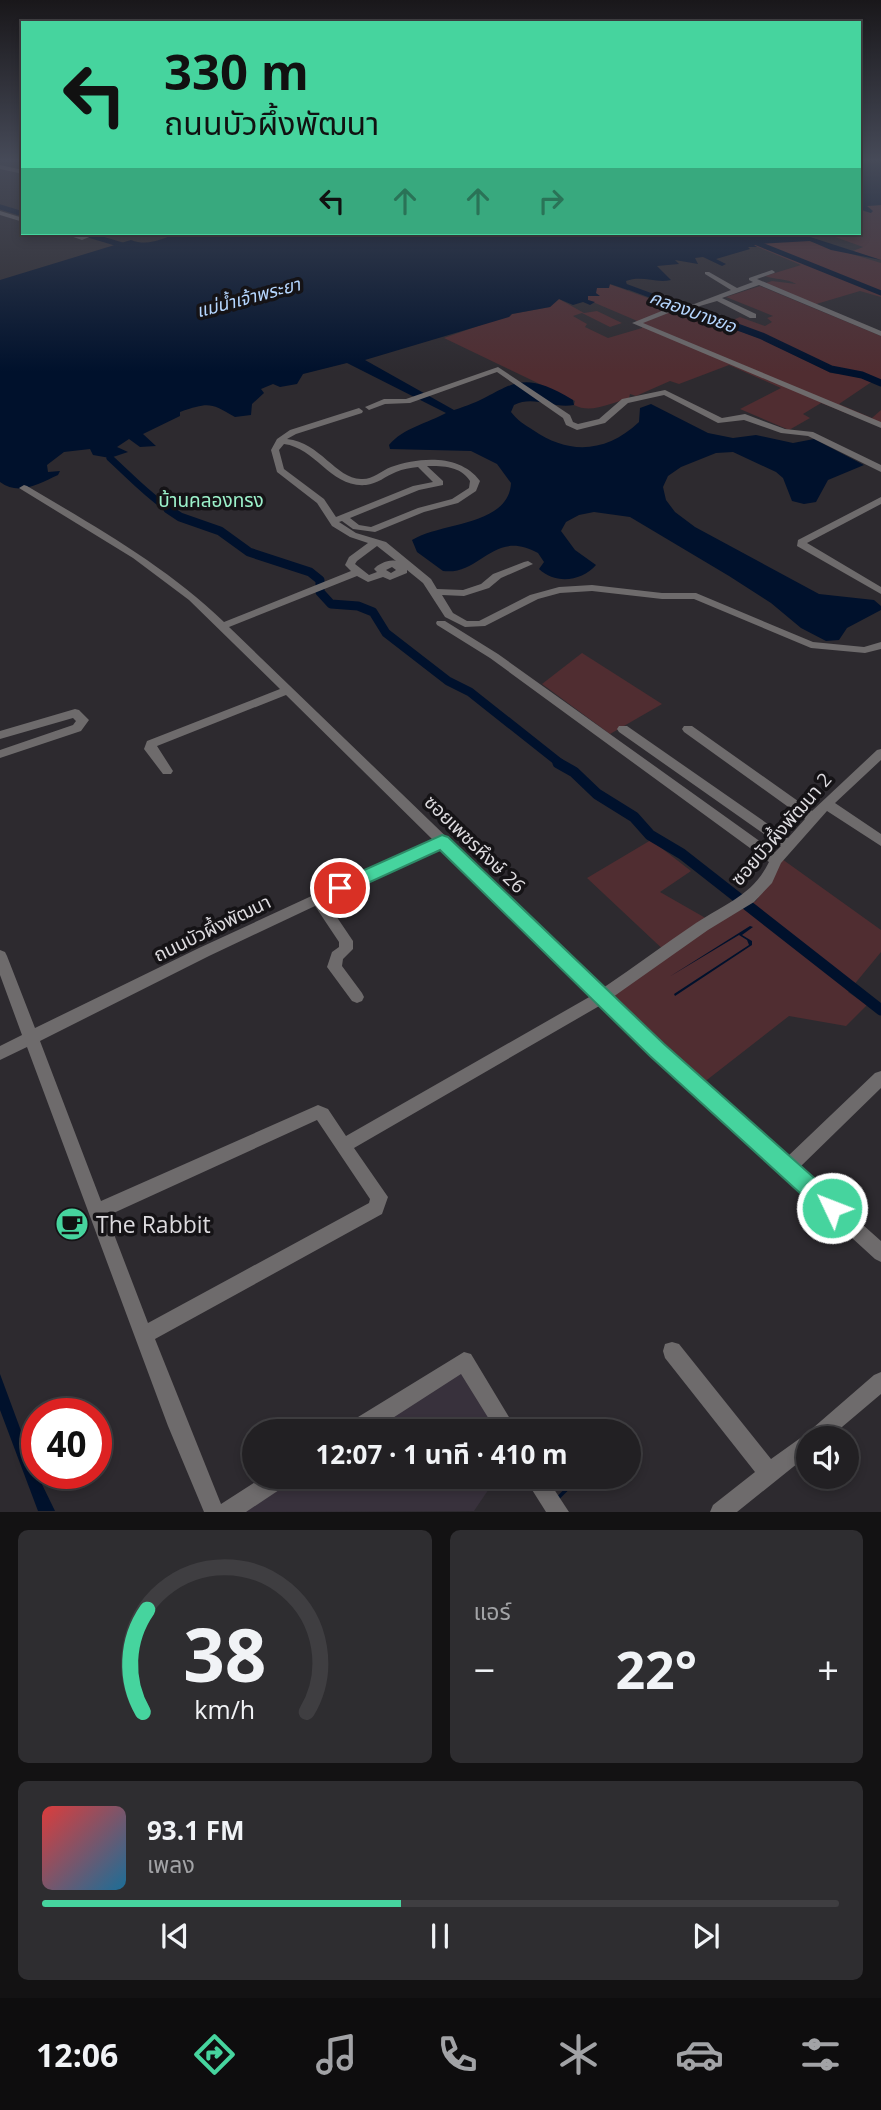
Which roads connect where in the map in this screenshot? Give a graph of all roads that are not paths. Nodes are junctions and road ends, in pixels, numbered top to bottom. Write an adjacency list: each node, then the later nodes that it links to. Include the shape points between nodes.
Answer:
1 (772, 272): 3 (street, via 751,278)
2 (707, 274): 4 (street)
3 (757, 283): 4 (street); 9 (street)
4 (736, 290): 5 (street)
5 (717, 299): 6 (street); 8 (street)
6 (693, 306)
7 (672, 310): 10 (street, via 636,323)
8 (753, 316)
9 (881, 334)
10 (881, 425)
11 (280, 440): 12 (street, via 302,445 351,481 365,482); 13 (street, via 384,401 407,401 496,369 567,417 570,425 585,427 602,421 625,401 665,392 720,421 745,417 784,431 810,434); 17 (street, via 275,450 280,470 321,501)
12 (419, 464): 16 (street, via 440,483 416,488); 16 (street, via 451,465 467,472 475,481 472,489 455,501 372,530 356,527)
13 (881, 469)
14 (24, 488): 25 (street, ซอยเพชรหึงษ์ 26, via 137,556 193,597)
15 (881, 500): 22 (street, via 802,546)
16 (344, 518): 17 (street)
17 (331, 519): 18 (street, via 353,535)
18 (376, 542): 20 (street, via 350,562); 23 (street)
19 (528, 564): 23 (street, via 464,593)
20 (358, 572): 21 (street, via 368,579); 25 (street)
21 (384, 573)
22 (881, 591)
23 (436, 592): 26 (street, via 449,615 473,625 534,597 592,588 696,596 823,648 865,650)
24 (441, 623): 39 (street, via 494,656)
25 (223, 626): 27 (street, ซอยเพชรหึงษ์ 26)
26 (881, 645)
27 (289, 690): 33 (street, via 152,744 150,749); 36 (street, ซอยเพชรหึงษ์ 26)
28 (623, 729): 38 (street)
29 (688, 729): 35 (street)
30 (0, 735): 32 (street, via 75,713 83,720 76,728)
31 (881, 753): 34 (street, ซอยบัวผึ้งพัฒนา 2)
32 (0, 754)
33 (167, 771)
34 (825, 804): 35 (street, ซอยบัวผึ้งพัฒนา 2); 37 (street)
35 (813, 818): 38 (street, ซอยบัวผึ้งพัฒนา 2)
36 (442, 841): 40 (street, ถนนบัวผึ้งพัฒนา); 43 (street, ซอยเพชรหึงษ์ 26)
37 (881, 841)
38 (789, 845): 39 (street, ซอยบัวผึ้งพัฒนา 2)
39 (776, 860): 43 (street, ซอยบัวผึ้งพัฒนา 2, via 767,879 743,902)
40 (317, 899): 42 (street, via 346,940 346,949 334,967); 44 (street, ถนนบัวผึ้งพัฒนา)
41 (0, 956): 44 (street)
42 (357, 997)
43 (602, 997): 47 (street, ซอยบัวผึ้งพัฒนา 2); 48 (street, ซอยเพชรหึงษ์ 26)
44 (30, 1038): 45 (street, ถนนบัวผึ้งพัฒนา); 49 (street)
45 (0, 1053)
46 (881, 1078): 48 (street)
47 (344, 1146): 49 (street, via 317,1112); 51 (street, via 379,1197 376,1208)
48 (788, 1167): 50 (street, ซอยเพชรหึงษ์ 26)
49 (96, 1212): 51 (street)
50 (881, 1253)
51 (144, 1335): 62 (street)
52 (672, 1351): 58 (street)
53 (881, 1382): 56 (street)
54 (373, 1419): 55 (street, via 464,1361)
55 (500, 1419)
56 (828, 1426)
57 (796, 1453): 58 (street)
58 (769, 1474): 64 (street)
59 (262, 1489): 63 (street)
60 (543, 1489): 61 (street)
61 (555, 1506)
62 (214, 1511)
63 (227, 1511)
64 (720, 1511)

